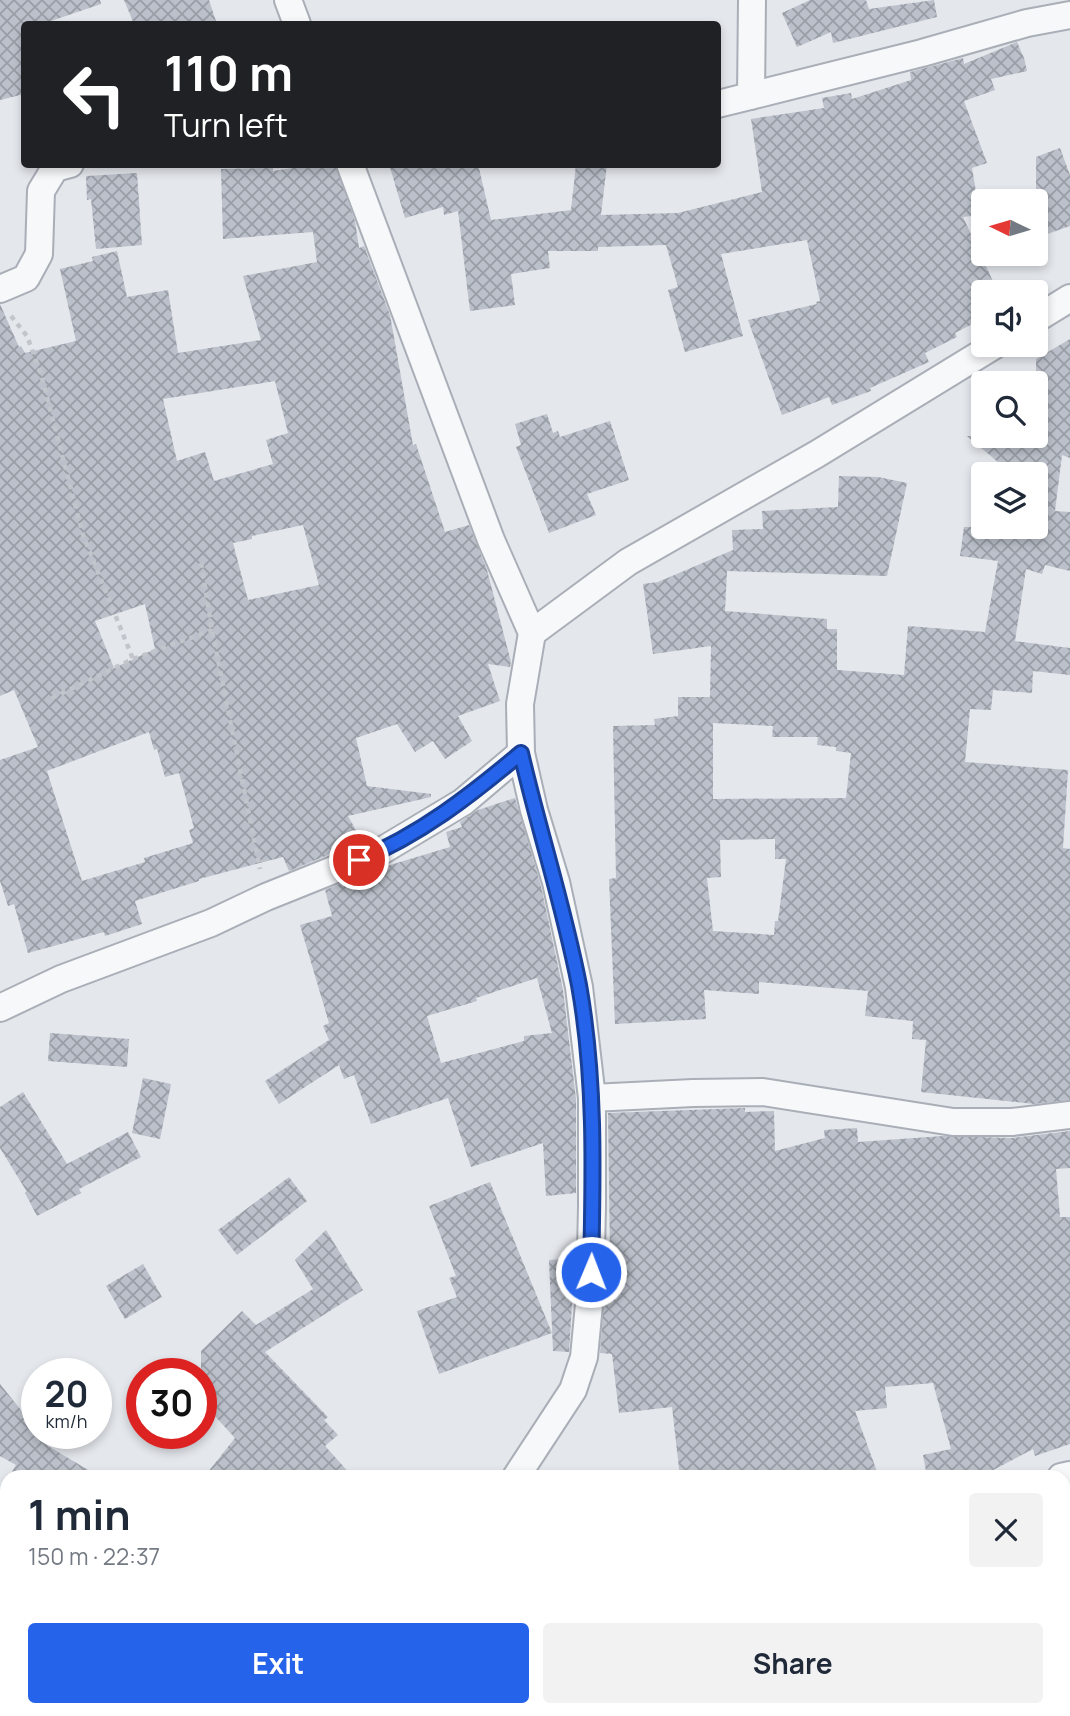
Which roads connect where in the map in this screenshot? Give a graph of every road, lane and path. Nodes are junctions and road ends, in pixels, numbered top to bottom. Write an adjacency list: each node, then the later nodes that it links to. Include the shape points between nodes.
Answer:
1 (288, 0): 4 (street)
2 (752, 0): 5 (street)
3 (1070, 15): 5 (street)
4 (297, 21)
5 (751, 96): 6 (street)
6 (721, 103)
7 (55, 168): 10 (street, via 41,191 39,254 26,278)
8 (352, 168): 15 (street, via 491,540)
9 (1070, 298): 11 (street)
10 (3, 300): 16 (path, via 27,336 41,374 83,536)
11 (1048, 312)
12 (975, 357): 15 (street, via 628,562)
13 (201, 563): 14 (path)
14 (212, 630): 16 (path); 19 (path)
15 (532, 632): 18 (street, via 520,704)
16 (133, 659): 17 (path)
17 (52, 698)
18 (521, 753): 19 (street, via 463,802 383,850); 21 (street, via 579,987)
19 (266, 897): 20 (street)
20 (0, 1008)
21 (592, 1098): 22 (street, via 763,1092 953,1122 1012,1122); 23 (street, via 590,1294 584,1357 573,1390)
22 (1070, 1115)
23 (521, 1470)

